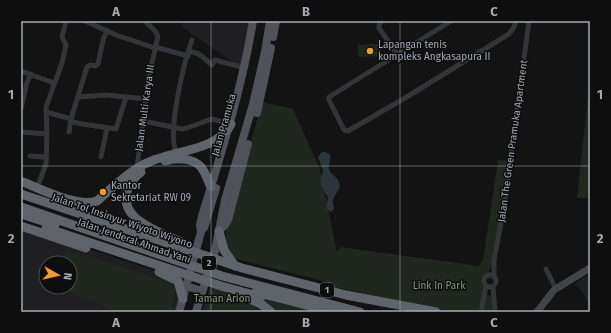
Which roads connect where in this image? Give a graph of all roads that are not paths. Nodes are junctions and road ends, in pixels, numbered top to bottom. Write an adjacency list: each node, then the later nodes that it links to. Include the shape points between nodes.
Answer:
1 (66, 21): 21 (street, via 62,37 66,43 64,54)
2 (85, 21): 12 (street)
3 (145, 21): 15 (street, Jalan Multi Karya III, via 157,33)
4 (254, 21): 13 (main road); 18 (main road, Jalan Pramuka)
5 (258, 21): 13 (main road, Jalan Pramuka)
6 (270, 21): 25 (main road)
7 (276, 21): 25 (main road)
8 (382, 21): 17 (street, via 379,28)
9 (451, 21): 17 (street)
10 (516, 21): 17 (street, via 509,34 405,98 348,131 344,130 328,100 329,97)
11 (529, 21): 61 (street, Jalan The Green Pramuka Apartment)
12 (107, 30): 15 (street); 22 (street, via 98,64 87,67)
13 (257, 30): 28 (main road, Jalan Pramuka)
14 (192, 40): 16 (street)
15 (155, 48): 16 (street); 24 (street, Jalan Multi Karya III)
16 (188, 53): 18 (street, via 199,54 212,65 215,60); 31 (street)
17 (398, 54)
18 (245, 68): 32 (main road, Jalan Pramuka)
19 (21, 71): 20 (street)
20 (31, 74): 21 (street); 26 (street)
21 (54, 83): 27 (street)
22 (78, 97): 23 (street); 29 (street)
23 (126, 97): 24 (street); 33 (street, via 117,128)
24 (146, 99): 30 (street, Jalan Multi Karya III)
25 (257, 102): 52 (main road, via 225,200)
26 (21, 109)
27 (46, 112): 29 (street); 36 (street)
28 (238, 117): 32 (main road); 53 (main road, Jalan Pramuka)
29 (71, 119): 33 (street, via 72,122); 35 (street)
30 (143, 121): 31 (street); 41 (street, Jalan Multi Karya III)
31 (174, 127): 32 (street, via 187,128 212,118); 37 (street, via 173,144)
32 (229, 127): 37 (highway, via 218,139 208,144); 44 (main road, Jalan Pramuka)
33 (107, 128): 39 (street)
34 (21, 132): 36 (street)
35 (69, 132)
36 (47, 134): 40 (street)
37 (176, 151): 41 (highway, via 141,165)
38 (30, 156): 40 (street)
39 (101, 157)
40 (46, 158): 45 (street)
41 (141, 169): 44 (highway, via 170,159 192,161 201,167); 45 (highway, via 93,202); 54 (highway, via 128,188 127,207 139,222)
42 (21, 181): 45 (highway)
43 (21, 187): 45 (highway)
44 (211, 187): 53 (main road, Jalan Pramuka, via 201,220)
45 (38, 192): 54 (highway, via 114,223)
46 (21, 194): 55 (highway, Jalan Jenderal Ahmad Yani / 1)
47 (21, 198): 76 (highway, Jalan Tol Insinyur Wiyoto Wiyono / 2, via 238,272 294,288)
48 (21, 207): 75 (highway, Jalan Tol Insinyur Wiyoto Wiyono / 2, via 222,276)
49 (21, 214): 60 (highway, Jalan Jenderal Ahmad Yani / 1)
50 (21, 219): 64 (highway)
51 (21, 226): 69 (highway, via 173,277 178,281)
52 (219, 231): 56 (main road); 57 (highway, via 224,250)
53 (201, 232): 55 (main road, Jalan Pramuka)
54 (183, 243): 77 (highway, via 291,276 410,303)
55 (195, 253): 56 (highway, Jalan Jenderal Ahmad Yani / 1); 60 (main road, Jalan Pramuka)
56 (212, 258): 57 (highway, Jalan Jenderal Ahmad Yani / 1); 62 (main road)
57 (235, 266): 77 (highway, Jalan Jenderal Ahmad Yani / 1, via 346,295)
58 (590, 268): 67 (main road)
59 (546, 269): 67 (street)
60 (190, 271): 62 (highway, Jalan Jenderal Ahmad Yani / 1); 63 (main road, Jalan Pramuka)
61 (492, 276): 65 (street, via 484,278); 66 (street, via 496,282)
62 (207, 277): 68 (main road); 74 (highway, Jalan Jenderal Ahmad Yani / 1)
63 (186, 286): 68 (main road); 69 (main road, Jalan Pramuka)
64 (221, 286): 72 (highway, via 261,304); 73 (highway)
65 (486, 286): 66 (street); 78 (street)
66 (493, 287): 79 (street)
67 (556, 289): 80 (main road)
68 (202, 291): 71 (main road)
69 (183, 299): 70 (main road, Jalan Pramuka)
70 (180, 312)
71 (196, 312)
72 (271, 312)
73 (318, 312)
74 (334, 312)
75 (360, 312)
76 (402, 312)
77 (434, 312)
78 (480, 312)
79 (495, 312)
80 (537, 312)

